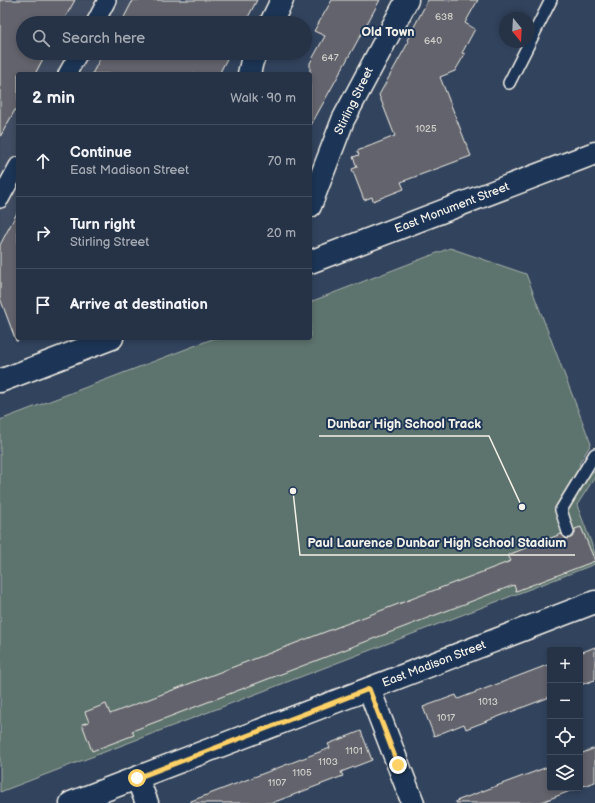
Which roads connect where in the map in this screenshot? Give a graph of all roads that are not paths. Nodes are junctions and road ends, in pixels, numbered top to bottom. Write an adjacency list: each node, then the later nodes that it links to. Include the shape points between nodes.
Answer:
1 (107, 0): 5 (street)
2 (282, 0): 6 (main road)
3 (407, 0): 15 (main road, Stirling Street, via 343,120)
4 (551, 0): 11 (lane)
5 (99, 16)
6 (274, 16)
7 (75, 60): 9 (street)
8 (252, 60): 10 (main road)
9 (68, 72)
10 (249, 72)
11 (509, 84)
12 (595, 153): 16 (main road, East Monument Street)
13 (16, 170): 14 (street)
14 (0, 200)
15 (312, 201)
16 (312, 261)
17 (107, 340): 18 (main road)
18 (0, 381)
19 (595, 454): 20 (lane, via 560,510)
20 (568, 532)
21 (595, 602): 22 (main road, East Madison Street)
22 (369, 689): 23 (main road, East Madison Street); 26 (main road)
23 (137, 778): 24 (main road, East Madison Street); 25 (main road)
24 (72, 803)
25 (147, 803)
26 (413, 803)

